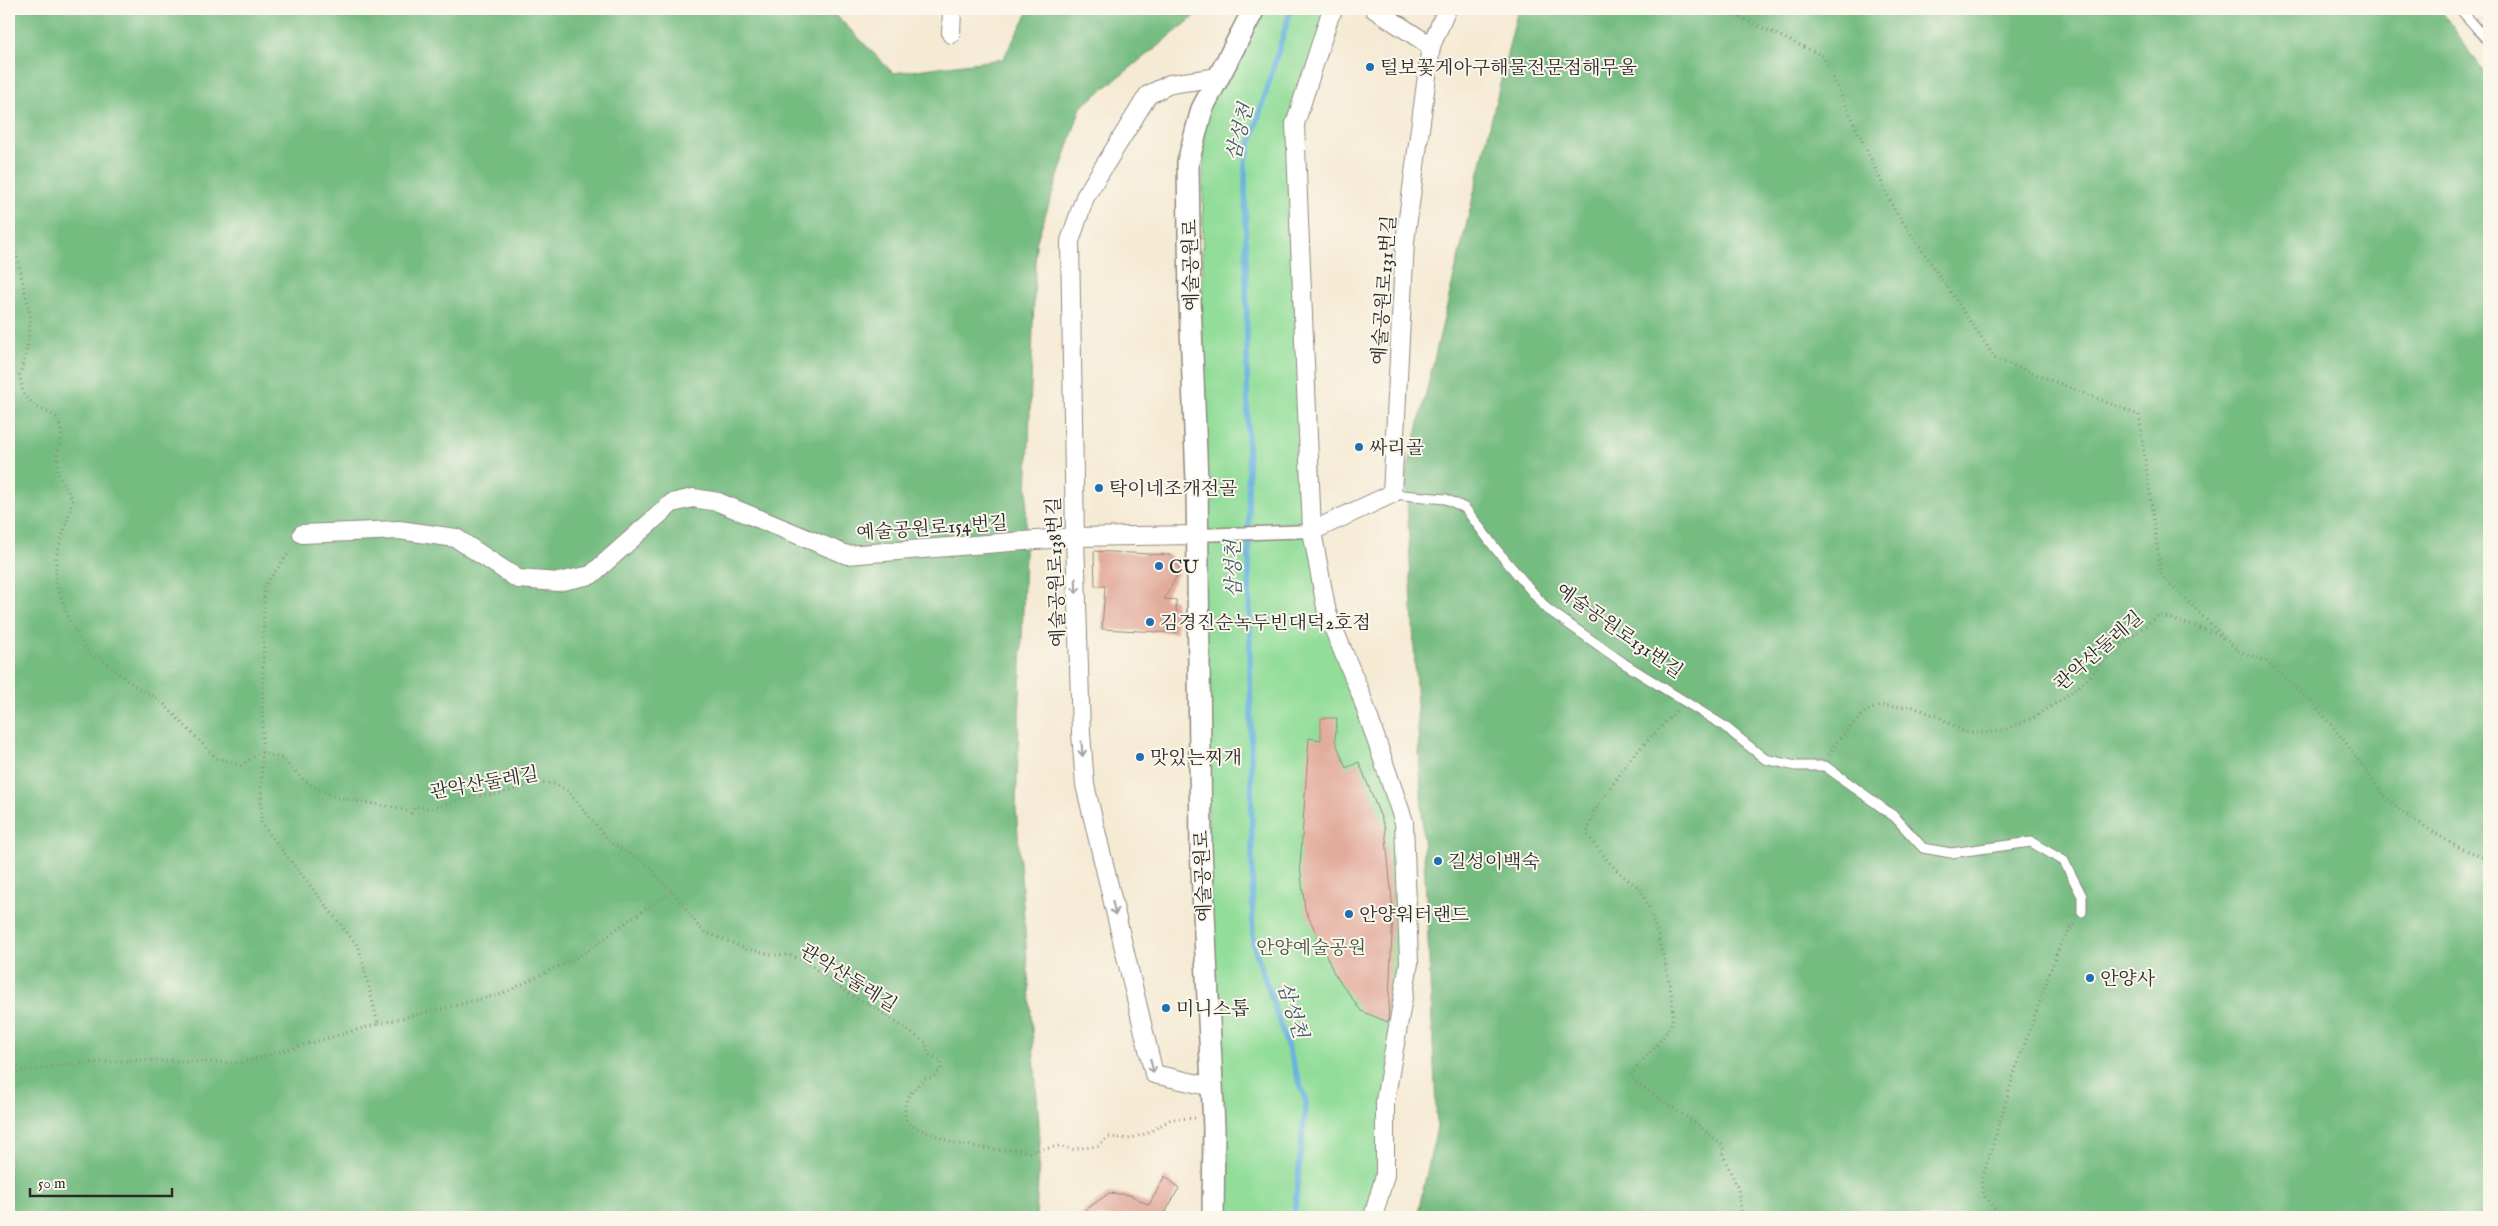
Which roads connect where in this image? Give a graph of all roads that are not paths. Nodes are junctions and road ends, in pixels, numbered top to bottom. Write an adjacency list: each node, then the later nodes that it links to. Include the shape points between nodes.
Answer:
1 (952, 9): 7 (street)
2 (1254, 9): 10 (street, 예술공원로)
3 (1334, 9): 12 (street, via 1295,124)
4 (1374, 9): 9 (street)
5 (1447, 9): 9 (street, 예술공원로131번길)
6 (2460, 9): 8 (lane)
7 (951, 34)
8 (2489, 42)
9 (1430, 46): 11 (street, 예술공원로131번길, via 1405,241)
10 (1219, 77): 14 (street, 예술공원로, via 1202,109 1188,162); 15 (street, 예술공원로138번길, via 1170,84 1148,95 1085,196 1070,241)
11 (1392, 494): 12 (street); 16 (lane, 예술공원로131번길, via 1446,499 1466,508 1546,608 1625,664 1724,726 1765,758 1796,766 1825,766 1895,817 1923,848 1951,853 2031,842 2064,861 2082,896)
12 (1312, 531): 14 (street); 19 (street, via 1327,613 1360,692 1404,822 1409,963 1385,1101 1385,1175)
13 (302, 534): 15 (street, 예술공원로154번길, via 399,530 456,538 518,580 558,582 591,575 672,503 693,498 718,502 847,555)
14 (1197, 535): 15 (street, 예술공원로154번길); 17 (street, 예술공원로, via 1201,848)
15 (1075, 538): 17 (street, 예술공원로138번길, one-way to 17, via 1085,785 1154,1074)
16 (2082, 912)
17 (1212, 1088): 18 (street, 예술공원로)
18 (1214, 1217)
19 (1374, 1217)

